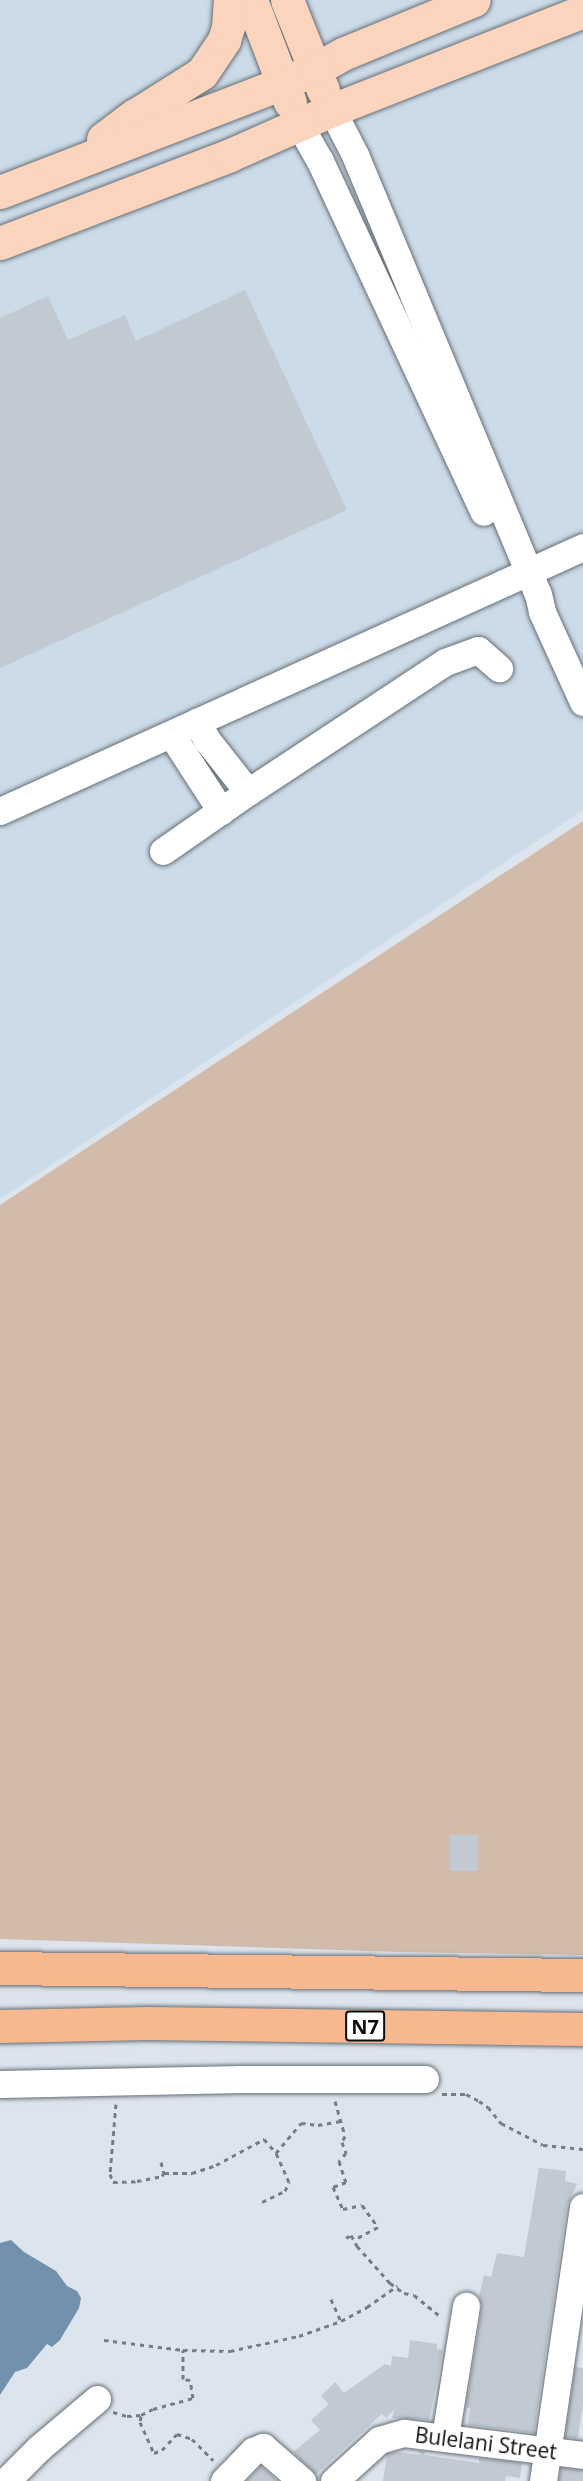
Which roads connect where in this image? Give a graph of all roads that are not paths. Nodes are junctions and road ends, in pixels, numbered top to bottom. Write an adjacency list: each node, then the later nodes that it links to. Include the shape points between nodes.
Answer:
1 (230, 0): 10 (main road, via 224,40 202,73 134,116)
2 (251, 0): 7 (main road)
3 (286, 0): 6 (main road)
4 (474, 0): 6 (main road, via 345,53)
5 (583, 11): 8 (main road)
6 (314, 70): 7 (main road); 8 (main road)
7 (282, 83): 9 (main road); 10 (main road)
8 (332, 110): 9 (main road); 14 (street, via 355,155)
9 (300, 126): 12 (main road); 14 (street)
10 (70, 164): 11 (main road)
11 (0, 192)
12 (0, 243)
13 (583, 548): 14 (street)
14 (522, 574): 16 (street, via 525,598 542,612); 17 (street)
15 (499, 668): 19 (street, via 478,650 445,662)
16 (583, 702)
17 (197, 722): 18 (street); 19 (street)
18 (171, 734): 20 (street); 21 (street)
19 (248, 792): 21 (street)
20 (0, 811)
21 (221, 811): 22 (street)
22 (163, 850)
23 (0, 1952): 25 (highway, via 166,1955)
24 (0, 1968): 25 (highway)
25 (187, 1970): 26 (highway)
26 (583, 1976)
27 (8, 2027): 28 (highway, N7, via 147,2023)
28 (583, 2029)
29 (425, 2079): 30 (street)
30 (0, 2084)
31 (583, 2207): 32 (street)
32 (578, 2268): 36 (street)
33 (466, 2306): 35 (street)
34 (98, 2399): 39 (street)
35 (445, 2437): 36 (street, Bulelani Street); 41 (street, Bulelani Street, via 404,2433 386,2437)
36 (548, 2451): 37 (street, Bulelani Street); 42 (street)
37 (583, 2455)
38 (226, 2479): 40 (street, via 253,2451 263,2447)
39 (6, 2481)
40 (302, 2481)
41 (334, 2481)
42 (543, 2481)

